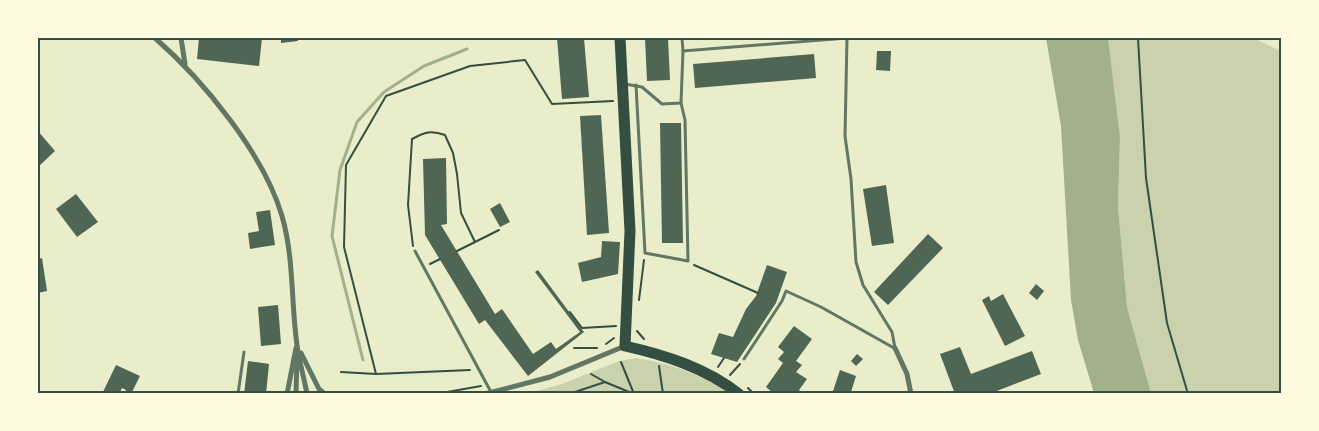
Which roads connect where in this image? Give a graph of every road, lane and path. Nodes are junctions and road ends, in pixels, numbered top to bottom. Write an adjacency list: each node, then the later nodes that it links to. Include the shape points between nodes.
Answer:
1 (155, 38): 9 (street)
2 (181, 38): 9 (street)
3 (620, 38): 10 (main road)
4 (682, 38): 8 (lane)
5 (847, 38): 7 (lane); 31 (lane, via 845,136 856,262 863,285 892,332)
6 (1138, 38): 59 (path, via 1146,178 1167,323)
7 (802, 40): 8 (lane)
8 (683, 52): 13 (lane)
9 (185, 64): 27 (street, via 241,137 269,182 282,217 287,243)
10 (622, 85): 11 (lane); 12 (main road)
11 (636, 85): 13 (lane, via 662,104); 18 (lane)
12 (623, 100): 28 (main road, via 630,231); 41 (path, via 552,104 525,60 470,66 386,96 346,165 344,247)
13 (681, 103): 20 (lane, via 686,120)
14 (499, 230): 15 (path)
15 (475, 242): 16 (path, via 461,213 453,152 445,135 434,131 412,139 408,205); 17 (path)
16 (415, 251): 21 (lane)
17 (457, 251)
18 (645, 253): 20 (lane); 23 (path)
19 (440, 259): 21 (path)
20 (688, 261): 22 (path)
21 (423, 267): 39 (lane)
22 (758, 293)
23 (638, 306)
24 (570, 312): 25 (path, via 582,328 618,326)
25 (619, 319)
26 (616, 336): 30 (path)
27 (297, 345): 48 (street); 49 (street); 50 (street); 51 (street, via 318,389)
28 (625, 346): 46 (street, via 550,377); 57 (main road, via 685,364)
29 (574, 348): 30 (path)
30 (601, 348): 33 (path)
31 (895, 348): 35 (lane, via 786,291); 58 (street, via 907,374)
32 (244, 352): 47 (lane)
33 (592, 353)
34 (724, 358): 38 (path)
35 (744, 360): 43 (path)
36 (621, 362): 55 (path)
37 (658, 362): 56 (path)
38 (718, 368)
39 (480, 369): 41 (path); 45 (lane)
40 (341, 372): 41 (path)
41 (376, 374)
42 (591, 374): 44 (path)
43 (730, 375)
44 (605, 382): 54 (path); 55 (path)
45 (488, 385): 46 (lane); 52 (path)
46 (492, 392): 53 (street)
47 (238, 394)
48 (287, 394)
49 (296, 394)
50 (307, 394)
51 (325, 394)
52 (436, 394)
53 (485, 394)
54 (569, 394)
55 (634, 394)
56 (664, 394)
57 (739, 394)
58 (911, 394)
59 (1188, 394)

